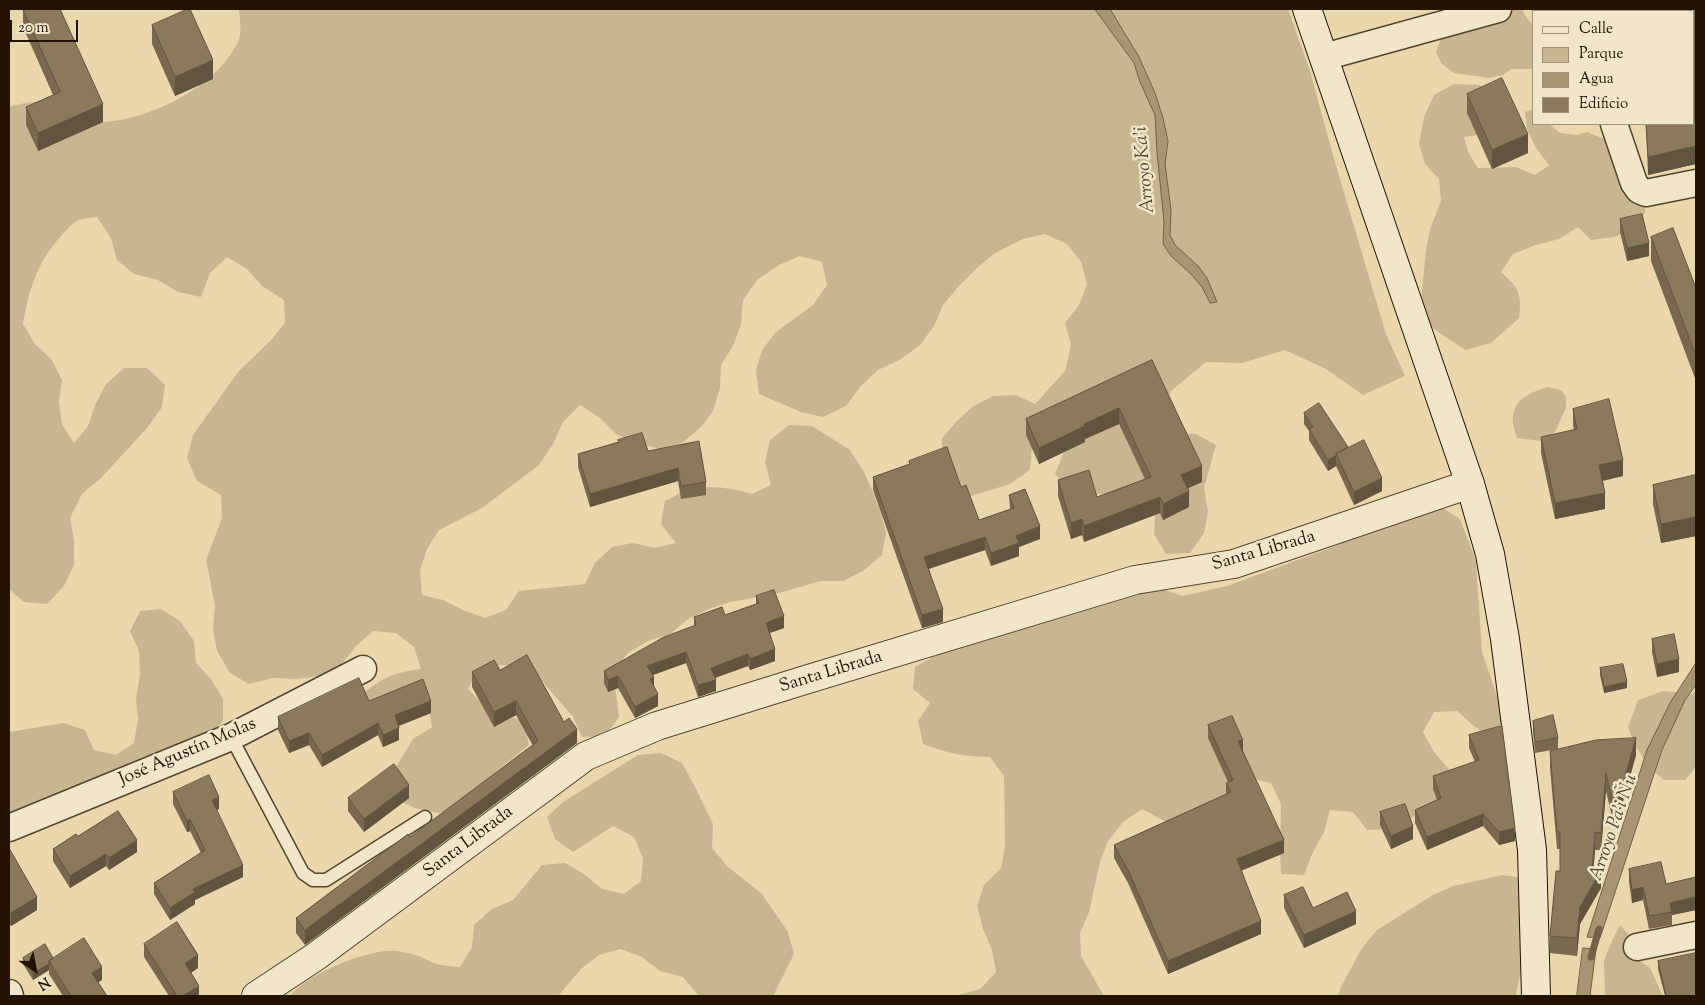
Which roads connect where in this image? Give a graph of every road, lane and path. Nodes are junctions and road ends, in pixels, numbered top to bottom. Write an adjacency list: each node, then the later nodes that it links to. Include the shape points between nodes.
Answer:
1 (1307, 9): 3 (street)
2 (1498, 9): 3 (street)
3 (1324, 57): 6 (street)
4 (1614, 125): 5 (street, via 1639,190 1646,194)
5 (1696, 184)
6 (1470, 484): 15 (street, Santa Librada, via 1234,564 1135,580 658,726 604,748 586,756 315,957); 16 (street, via 1490,554 1505,639 1532,850)
7 (363, 669): 8 (street, José Agustín Molas)
8 (230, 737): 9 (lane, via 303,873 313,880 326,880); 10 (street, José Agustín Molas)
9 (425, 817)
10 (9, 828)
11 (1696, 935): 12 (street)
12 (1636, 947)
13 (9, 992): 14 (street)
14 (10, 996)
15 (256, 996)
16 (1536, 996)

